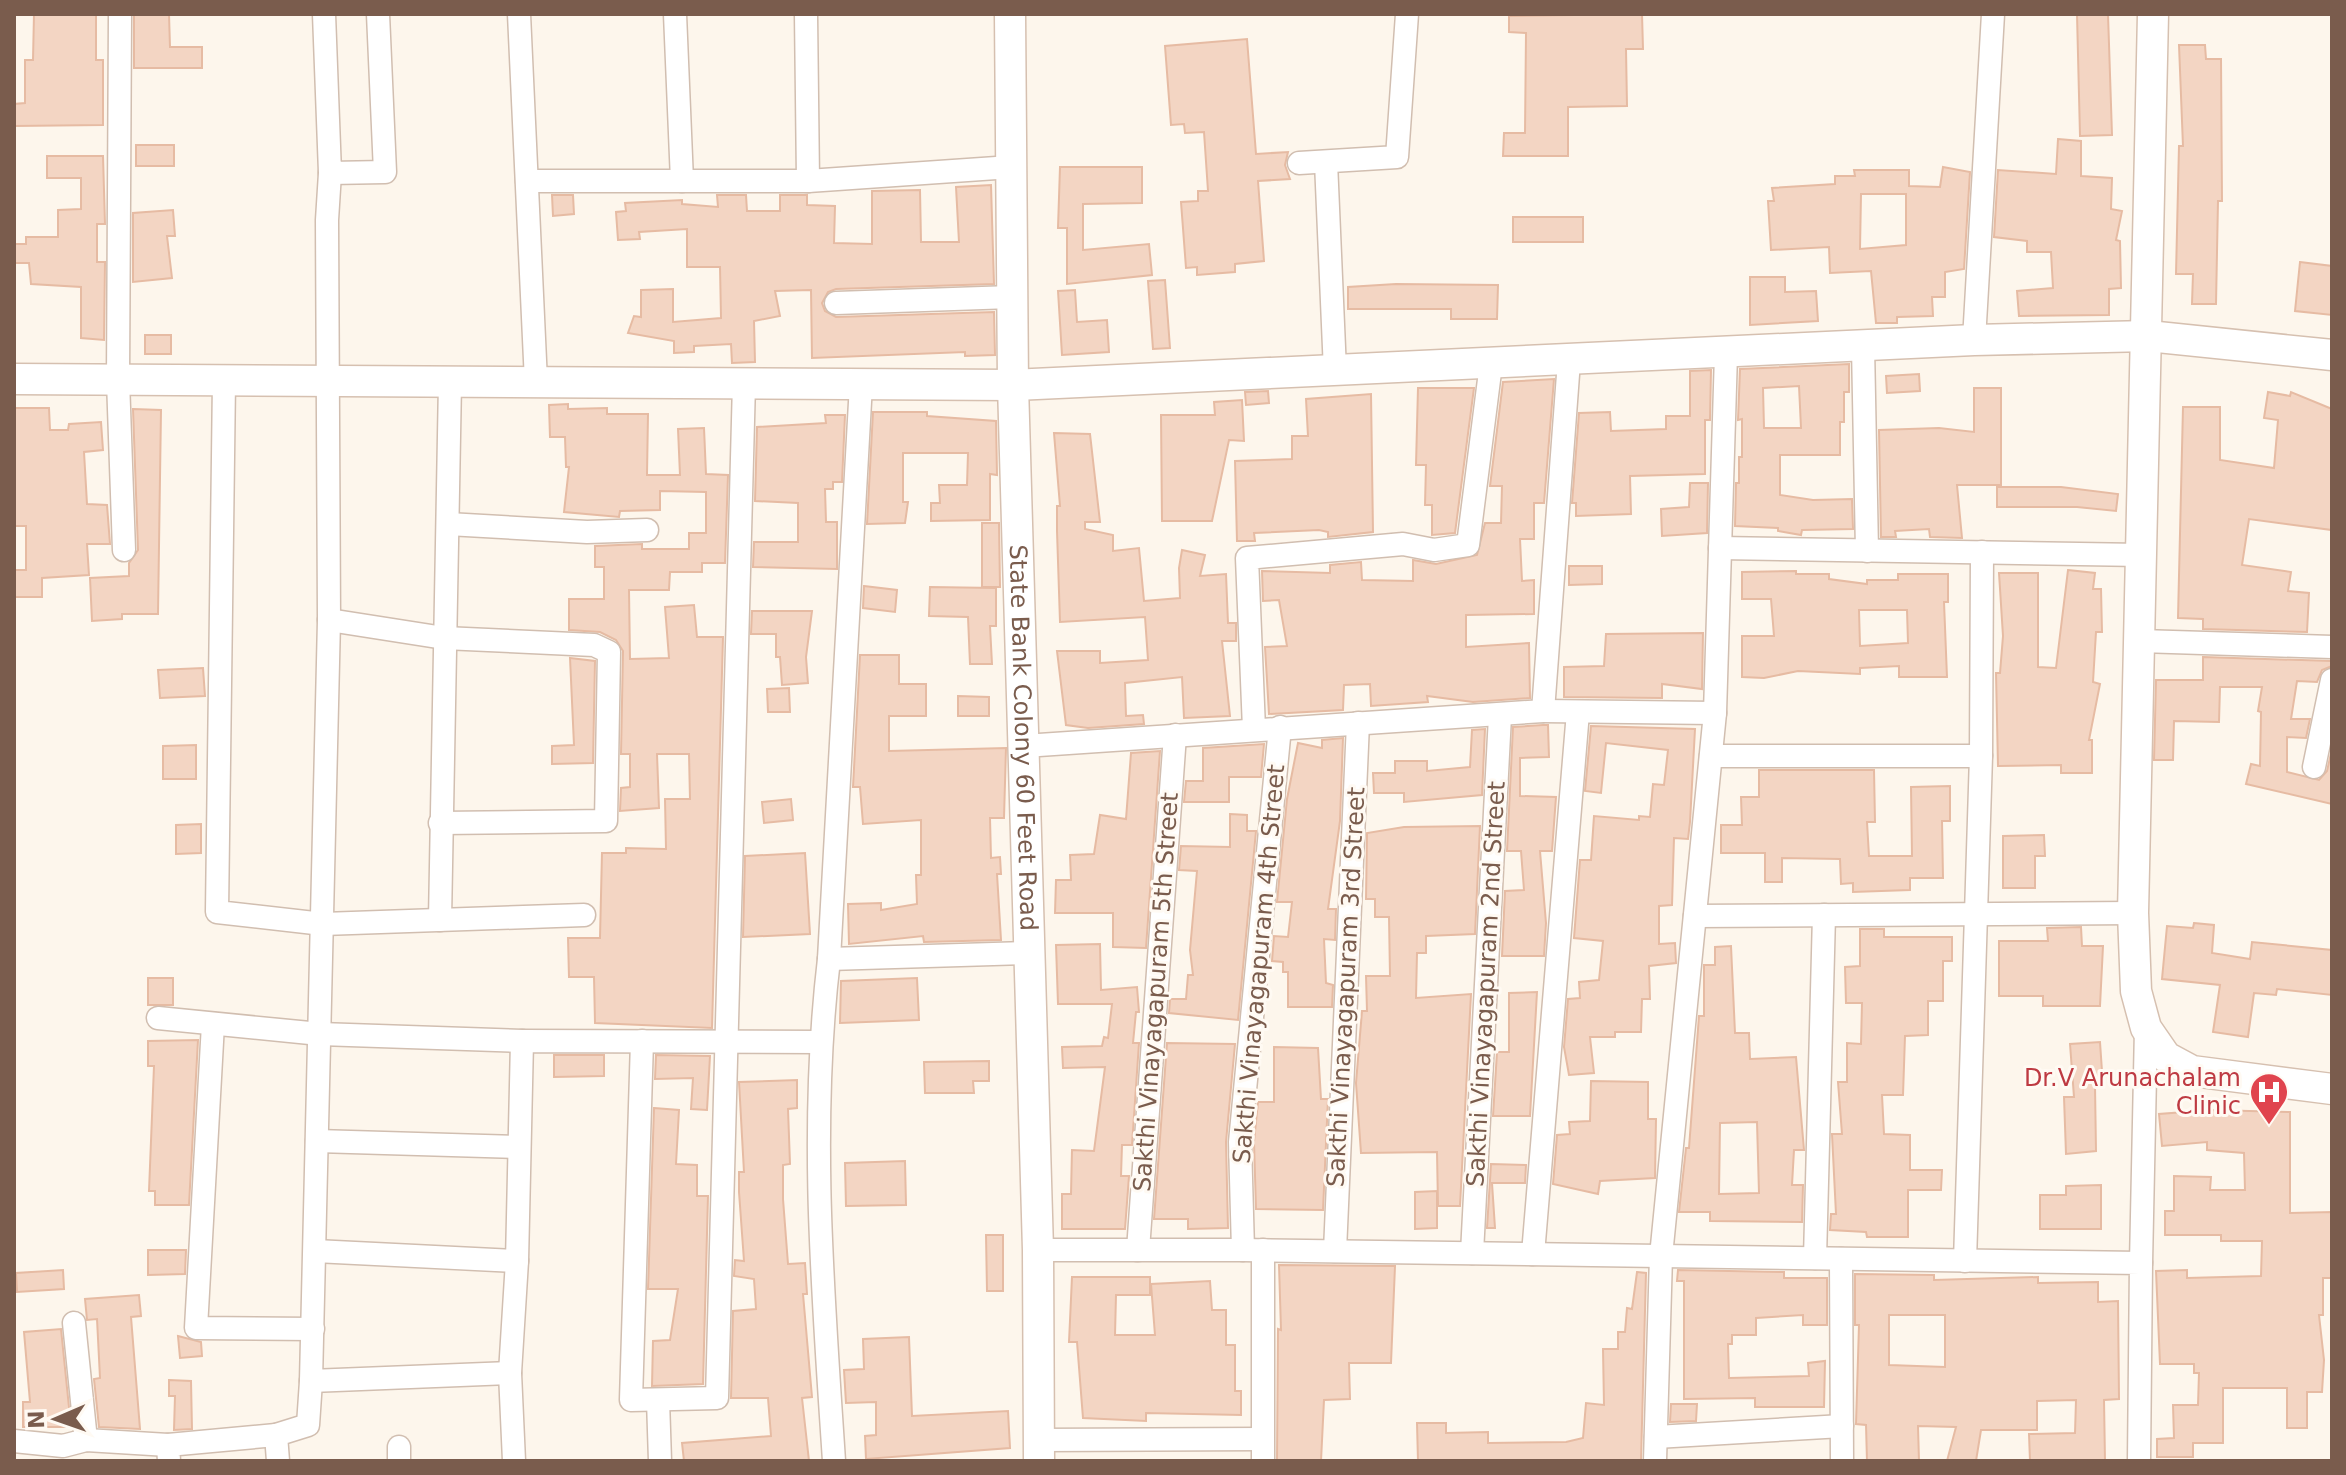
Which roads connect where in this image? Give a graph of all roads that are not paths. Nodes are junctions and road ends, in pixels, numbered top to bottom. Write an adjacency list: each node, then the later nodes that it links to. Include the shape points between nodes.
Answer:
1 (120, 14): 29 (street)
2 (324, 14): 14 (street)
3 (378, 14): 14 (street, via 385,172)
4 (519, 14): 15 (street)
5 (675, 14): 16 (street)
6 (806, 14): 17 (street)
7 (1010, 14): 13 (street, State Bank Colony 60 Feet Road)
8 (1407, 14): 11 (street, via 1397,157)
9 (1993, 14): 21 (street)
10 (2153, 14): 20 (street)
11 (1326, 162): 12 (street); 27 (street)
12 (1299, 163)
13 (1011, 167): 17 (street); 18 (street, State Bank Colony 60 Feet Road)
14 (330, 173): 31 (street)
15 (527, 181): 16 (street); 33 (street)
16 (682, 181): 17 (street)
17 (808, 181)
18 (1012, 297): 19 (street); 36 (street, State Bank Colony 60 Feet Road)
19 (836, 303)
20 (2148, 336): 21 (street); 24 (street); 43 (street)
21 (1974, 340): 22 (street)
22 (1863, 346): 23 (street); 41 (street)
23 (1726, 354): 25 (street); 39 (street)
24 (2332, 355)
25 (1569, 361): 26 (street); 49 (street)
26 (1491, 364): 27 (street); 55 (street, via 1468,545 1434,550 1403,544 1247,558)
27 (1335, 371): 36 (street)
28 (14, 379): 29 (street)
29 (118, 380): 30 (street); 40 (street)
30 (224, 381): 31 (street); 68 (street, via 217,912)
31 (330, 381): 32 (street); 44 (street)
32 (450, 382): 33 (street); 37 (street)
33 (536, 382): 34 (street)
34 (744, 383): 35 (street); 77 (street)
35 (861, 384): 36 (street); 70 (street)
36 (1013, 385): 57 (street, State Bank Colony 60 Feet Road)
37 (448, 524): 38 (street); 45 (street)
38 (647, 530)
39 (1720, 548): 41 (street); 51 (street)
40 (124, 550)
41 (1867, 551): 42 (street)
42 (1982, 552): 43 (street); 59 (street)
43 (2142, 555): 46 (street)
44 (329, 620): 45 (street); 68 (street)
45 (444, 638): 61 (street); 61 (street, via 594,645 609,652 606,821)
46 (2140, 641): 47 (street); 62 (street)
47 (2332, 647)
48 (2332, 680): 60 (street)
49 (1543, 711): 50 (street); 52 (street)
50 (1578, 712): 51 (street); 88 (street)
51 (1715, 713): 58 (street)
52 (1500, 716): 53 (street); 87 (street, Sakthi Vinayagapuram 2nd Street)
53 (1358, 723): 54 (street); 86 (street, Sakthi Vinayagapuram 3rd Street)
54 (1280, 727): 55 (street); 84 (street, Sakthi Vinayagapuram 4th Street, via 1240,1142)
55 (1254, 729): 56 (street)
56 (1175, 735): 57 (street); 83 (street, Sakthi Vinayagapuram 5th Street)
57 (1024, 746): 69 (street, State Bank Colony 60 Feet Road)
58 (1711, 756): 59 (street); 66 (street)
59 (1981, 756): 63 (street)
60 (2314, 767)
61 (440, 823): 67 (street)
62 (2133, 913): 63 (street); 73 (street, via 2136,991)
63 (1975, 914): 65 (street); 93 (street)
64 (584, 915): 67 (street)
65 (1824, 915): 66 (street); 90 (street)
66 (1695, 916): 89 (street)
67 (440, 920): 68 (street)
68 (323, 924): 74 (street)
69 (1029, 953): 70 (street); 82 (street, State Bank Colony 60 Feet Road)
70 (829, 959): 78 (street)
71 (158, 1018): 72 (street)
72 (213, 1024): 74 (street); 96 (street, via 196,1328)
73 (2146, 1028): 79 (street, via 2166,1057 2192,1071); 94 (street)
74 (320, 1034): 75 (street); 80 (street)
75 (522, 1041): 76 (street); 81 (street)
76 (642, 1041): 77 (street); 99 (street, via 631,1400)
77 (726, 1042): 78 (street); 99 (street, via 717,1398)
78 (819, 1042): 111 (street, via 818,1224)
79 (2332, 1089)
80 (317, 1141): 81 (street); 85 (street)
81 (518, 1147): 92 (street)
82 (1038, 1250): 83 (street); 106 (street, State Bank Colony 60 Feet Road)
83 (1138, 1250): 84 (street)
84 (1253, 1250): 86 (street); 105 (street, Sakthi Vinayagapuram 4th Street)
85 (315, 1251): 92 (street); 96 (street)
86 (1335, 1251): 87 (street)
87 (1472, 1253): 88 (street)
88 (1533, 1254): 89 (street)
89 (1661, 1256): 90 (street); 102 (street)
90 (1815, 1258): 91 (street)
91 (1841, 1259): 93 (street); 100 (street)
92 (517, 1261): 97 (street)
93 (1965, 1261): 94 (street)
94 (2141, 1263): 114 (street)
95 (74, 1323): 103 (street)
96 (313, 1329): 98 (street)
97 (510, 1373): 98 (street); 109 (street)
98 (311, 1381): 101 (street, via 308,1425)
99 (658, 1400): 110 (street)
100 (1842, 1426): 102 (street); 113 (street)
101 (276, 1435): 107 (street); 108 (street)
102 (1656, 1437): 112 (street)
103 (86, 1440): 104 (street, via 63,1446); 107 (street)
104 (14, 1441)
105 (1263, 1450): 106 (street)
106 (1039, 1451)
107 (168, 1453)
108 (278, 1461)
109 (514, 1461)
110 (660, 1461)
111 (834, 1461)
112 (1655, 1461)
113 (1842, 1461)
114 (2139, 1461)

